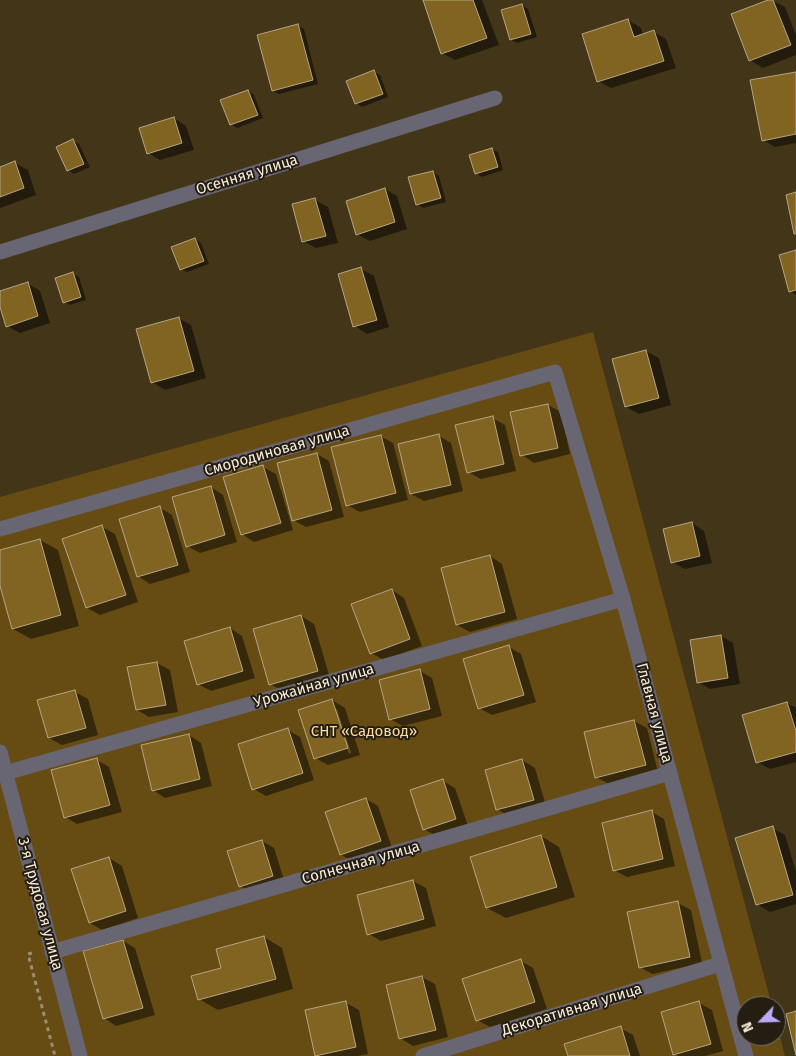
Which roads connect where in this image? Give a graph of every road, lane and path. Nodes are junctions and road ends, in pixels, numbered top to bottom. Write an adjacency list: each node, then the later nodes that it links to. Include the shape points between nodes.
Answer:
1 (494, 98): 2 (street, Осенняя улица)
2 (0, 252)
3 (555, 372): 4 (street, Смородиновая улица); 5 (street, Главная улица)
4 (0, 530)
5 (623, 599): 7 (street, Урожайная улица); 8 (street, Главная улица)
6 (0, 752): 7 (street, 3-я Трудовая улица)
7 (6, 773): 9 (street, 3-я Трудовая улица)
8 (670, 773): 9 (street, Солнечная улица); 10 (street, Главная улица)
9 (52, 952): 11 (street, 3-я Трудовая улица)
10 (720, 964): 12 (street, Декоративная улица); 13 (street, Главная улица)
11 (80, 1056)
12 (423, 1056)
13 (746, 1056)

